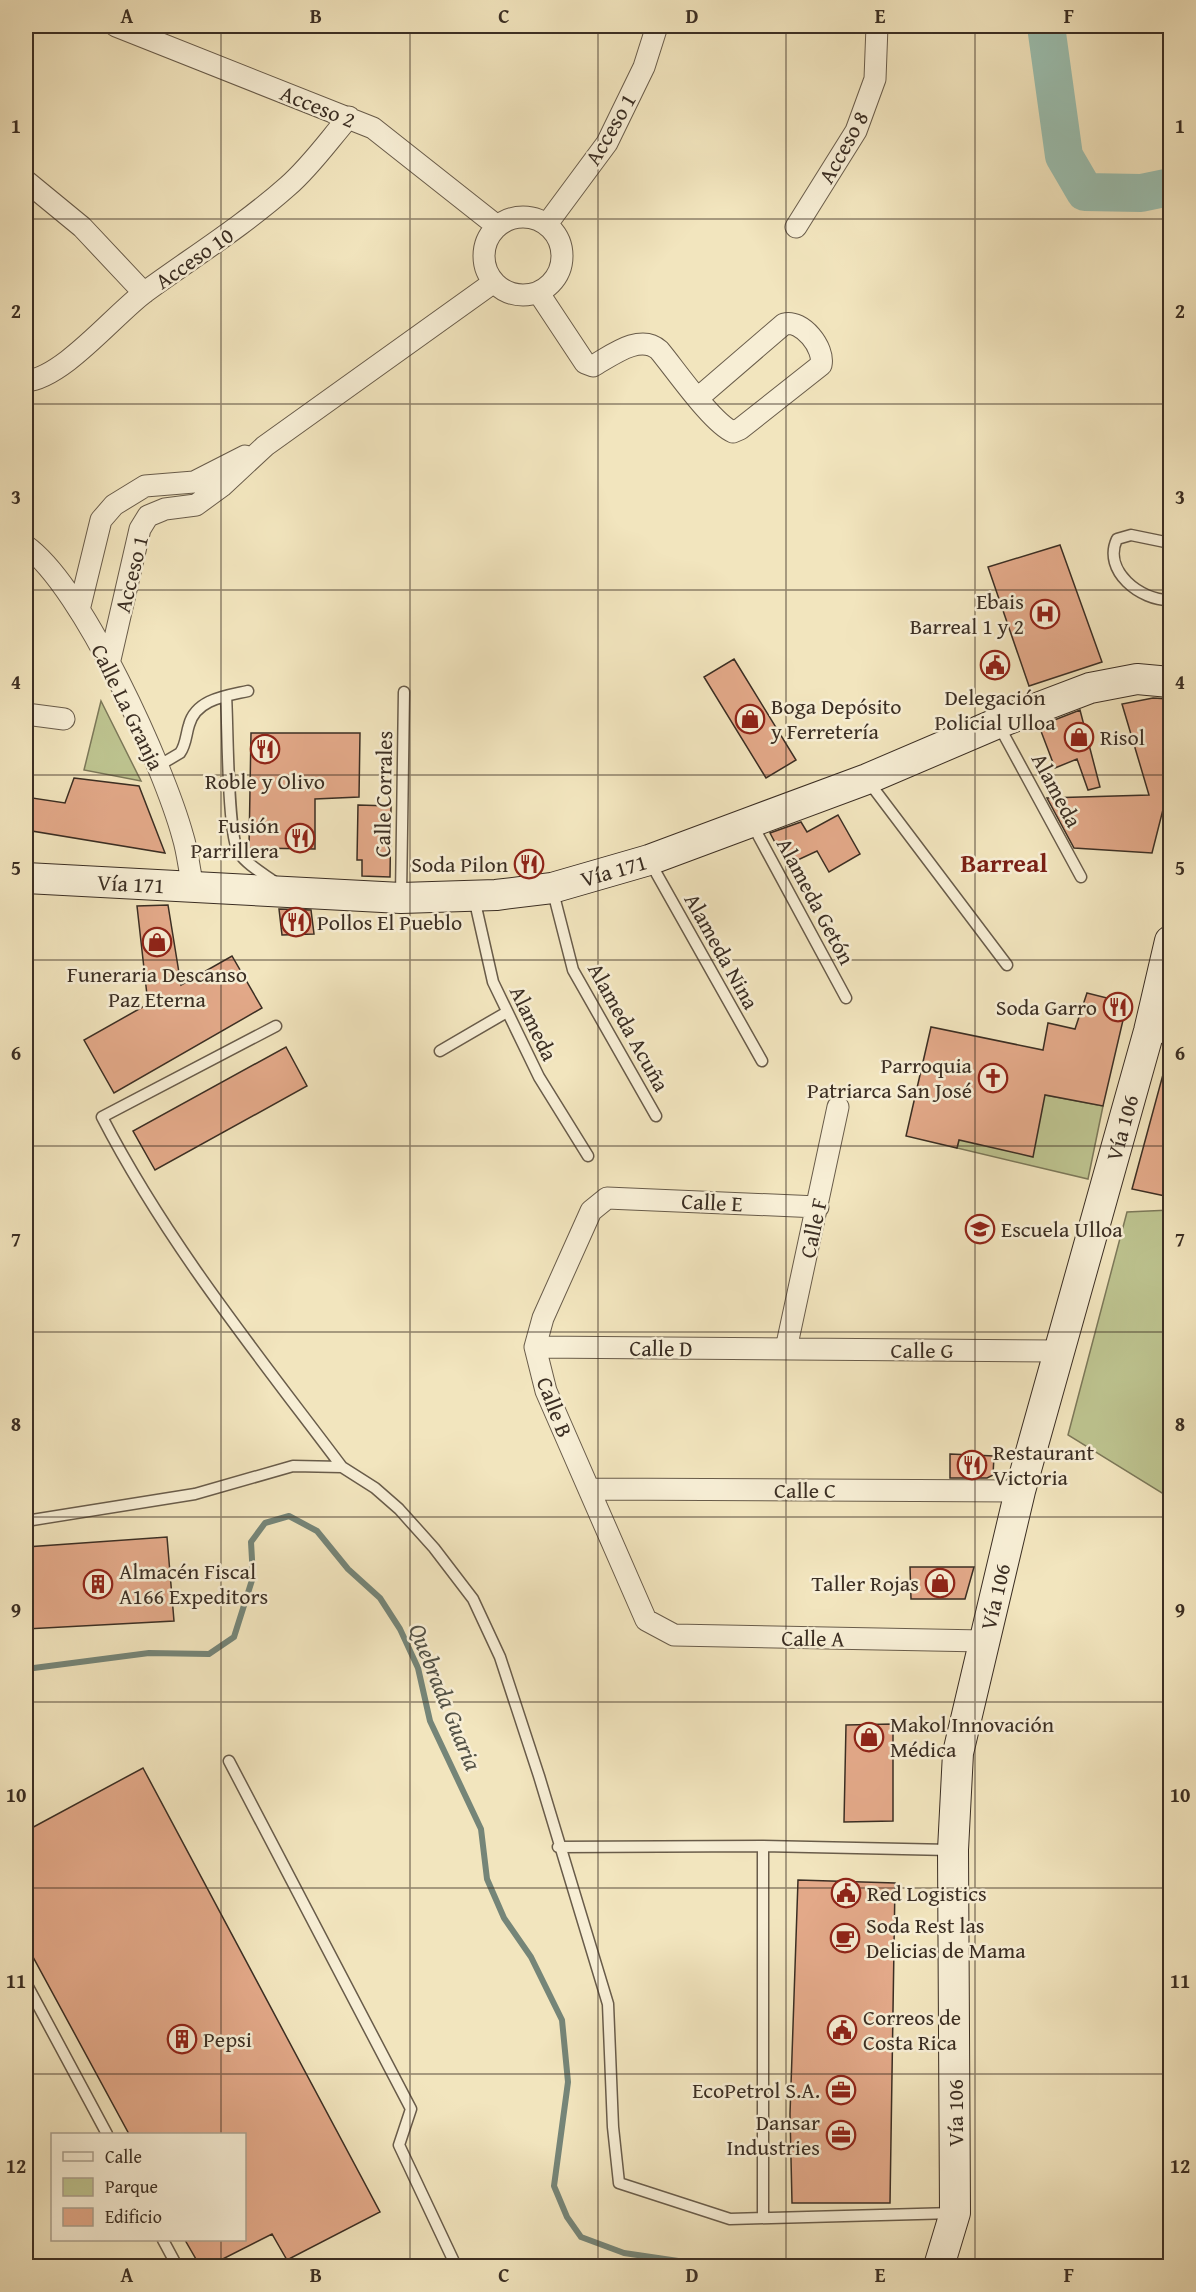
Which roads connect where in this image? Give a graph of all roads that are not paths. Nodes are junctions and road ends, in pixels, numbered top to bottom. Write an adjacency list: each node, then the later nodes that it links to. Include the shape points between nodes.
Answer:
1 (116, 26): 4 (street, Acceso 2)
2 (657, 26): 6 (street, Acceso 1, via 644,67 606,143)
3 (877, 26): 8 (street, Acceso 8, via 875,79 856,131)
4 (349, 117): 7 (street, Acceso 2, via 373,129); 11 (street, Acceso 10, via 291,184 227,237)
5 (26, 181): 11 (street, via 82,227)
6 (547, 224): 7 (street, via 521,216); 10 (street, via 561,247 562,261 554,279)
7 (497, 226): 9 (street, via 484,248 487,272)
8 (796, 227)
9 (494, 282): 10 (street, via 515,294); 14 (street, Acceso 1)
10 (538, 292): 13 (street, via 585,363 593,366 643,342 652,344)
11 (144, 293): 12 (street, Acceso 10, via 68,361 36,380)
12 (26, 381)
13 (698, 398): 13 (street, via 784,324 799,324 821,350 821,365 740,429 724,429)
14 (265, 446): 18 (street, Acceso 1, via 194,482 145,486 114,505 101,520); 19 (street, Acceso 1, via 196,505 165,508 148,516 140,529)
15 (1170, 543): 17 (lane, via 1131,535 1117,540 1112,549 1116,568 1138,592 1158,601)
16 (26, 546): 18 (street, Calle La Granja, via 39,556)
17 (1170, 600)
18 (79, 610): 19 (street, Calle La Granja)
19 (110, 664): 27 (street, Calle La Granja)
20 (1170, 682): 26 (main road, Vía 171, via 1137,679 1100,686)
21 (248, 691): 23 (lane)
22 (404, 692): 37 (lane, Calle Corrales)
23 (226, 696): 27 (lane, via 195,712 183,748); 35 (lane, via 236,848 243,858)
24 (26, 714): 25 (street)
25 (64, 719)
26 (998, 723): 28 (main road, Vía 171); 31 (lane, Alameda)
27 (158, 766): 33 (street, Calle La Granja, via 183,837)
28 (867, 779): 29 (main road, Vía 171); 39 (lane)
29 (751, 822): 30 (main road, Vía 171); 40 (lane, Alameda Getón)
30 (649, 860): 34 (main road, Vía 171); 45 (lane, Alameda Nina)
31 (1081, 877)
32 (26, 878): 33 (main road, Vía 171)
33 (192, 886): 35 (main road, Vía 171)
34 (552, 888): 36 (main road, Vía 171); 47 (lane, Alameda Acuña, via 573,970)
35 (290, 893): 37 (main road, Vía 171)
36 (473, 896): 37 (main road, Vía 171); 41 (lane, Alameda, via 492,982)
37 (401, 898)
38 (1170, 941): 43 (main road, Vía 106)
39 (1007, 965)
40 (846, 998)
41 (507, 1012): 44 (lane); 48 (lane, Alameda, via 539,1077)
42 (276, 1026): 54 (lane, via 102,1117 145,1194 200,1278)
43 (1160, 1032): 53 (main road, Vía 106)
44 (440, 1051)
45 (762, 1061)
46 (838, 1107): 50 (street, Calle F)
47 (656, 1116)
48 (588, 1156)
49 (607, 1198): 50 (street, Calle E); 51 (street, Calle B, via 591,1211 543,1318)
50 (818, 1207): 52 (street, Calle F)
51 (535, 1347): 52 (street, Calle D); 55 (street, Calle B, via 546,1391)
52 (786, 1349): 53 (street, Calle G)
53 (1058, 1351): 56 (main road, Vía 106)
54 (342, 1467): 57 (lane, via 293,1466 195,1494); 62 (lane, via 399,1509 473,1599 500,1657)
55 (589, 1489): 56 (street, Calle C); 58 (street, Calle B)
56 (1020, 1491): 59 (main road, Vía 106)
57 (26, 1521)
58 (646, 1620): 59 (street, Calle A, via 674,1635)
59 (983, 1641): 63 (main road, Vía 106, via 958,1753)
60 (229, 1761): 70 (lane, via 411,2109 399,2145)
61 (763, 1846): 62 (lane); 63 (lane); 67 (lane)
62 (558, 1847): 67 (lane, via 608,2004 619,2182 730,2219)
63 (953, 1850): 66 (main road, Vía 106)
64 (26, 1983): 65 (lane)
65 (106, 2133)
66 (955, 2213): 67 (lane); 71 (main road, Vía 106)
67 (763, 2218)
68 (164, 2241): 69 (lane)
69 (177, 2266)
70 (456, 2266)
71 (939, 2266)

